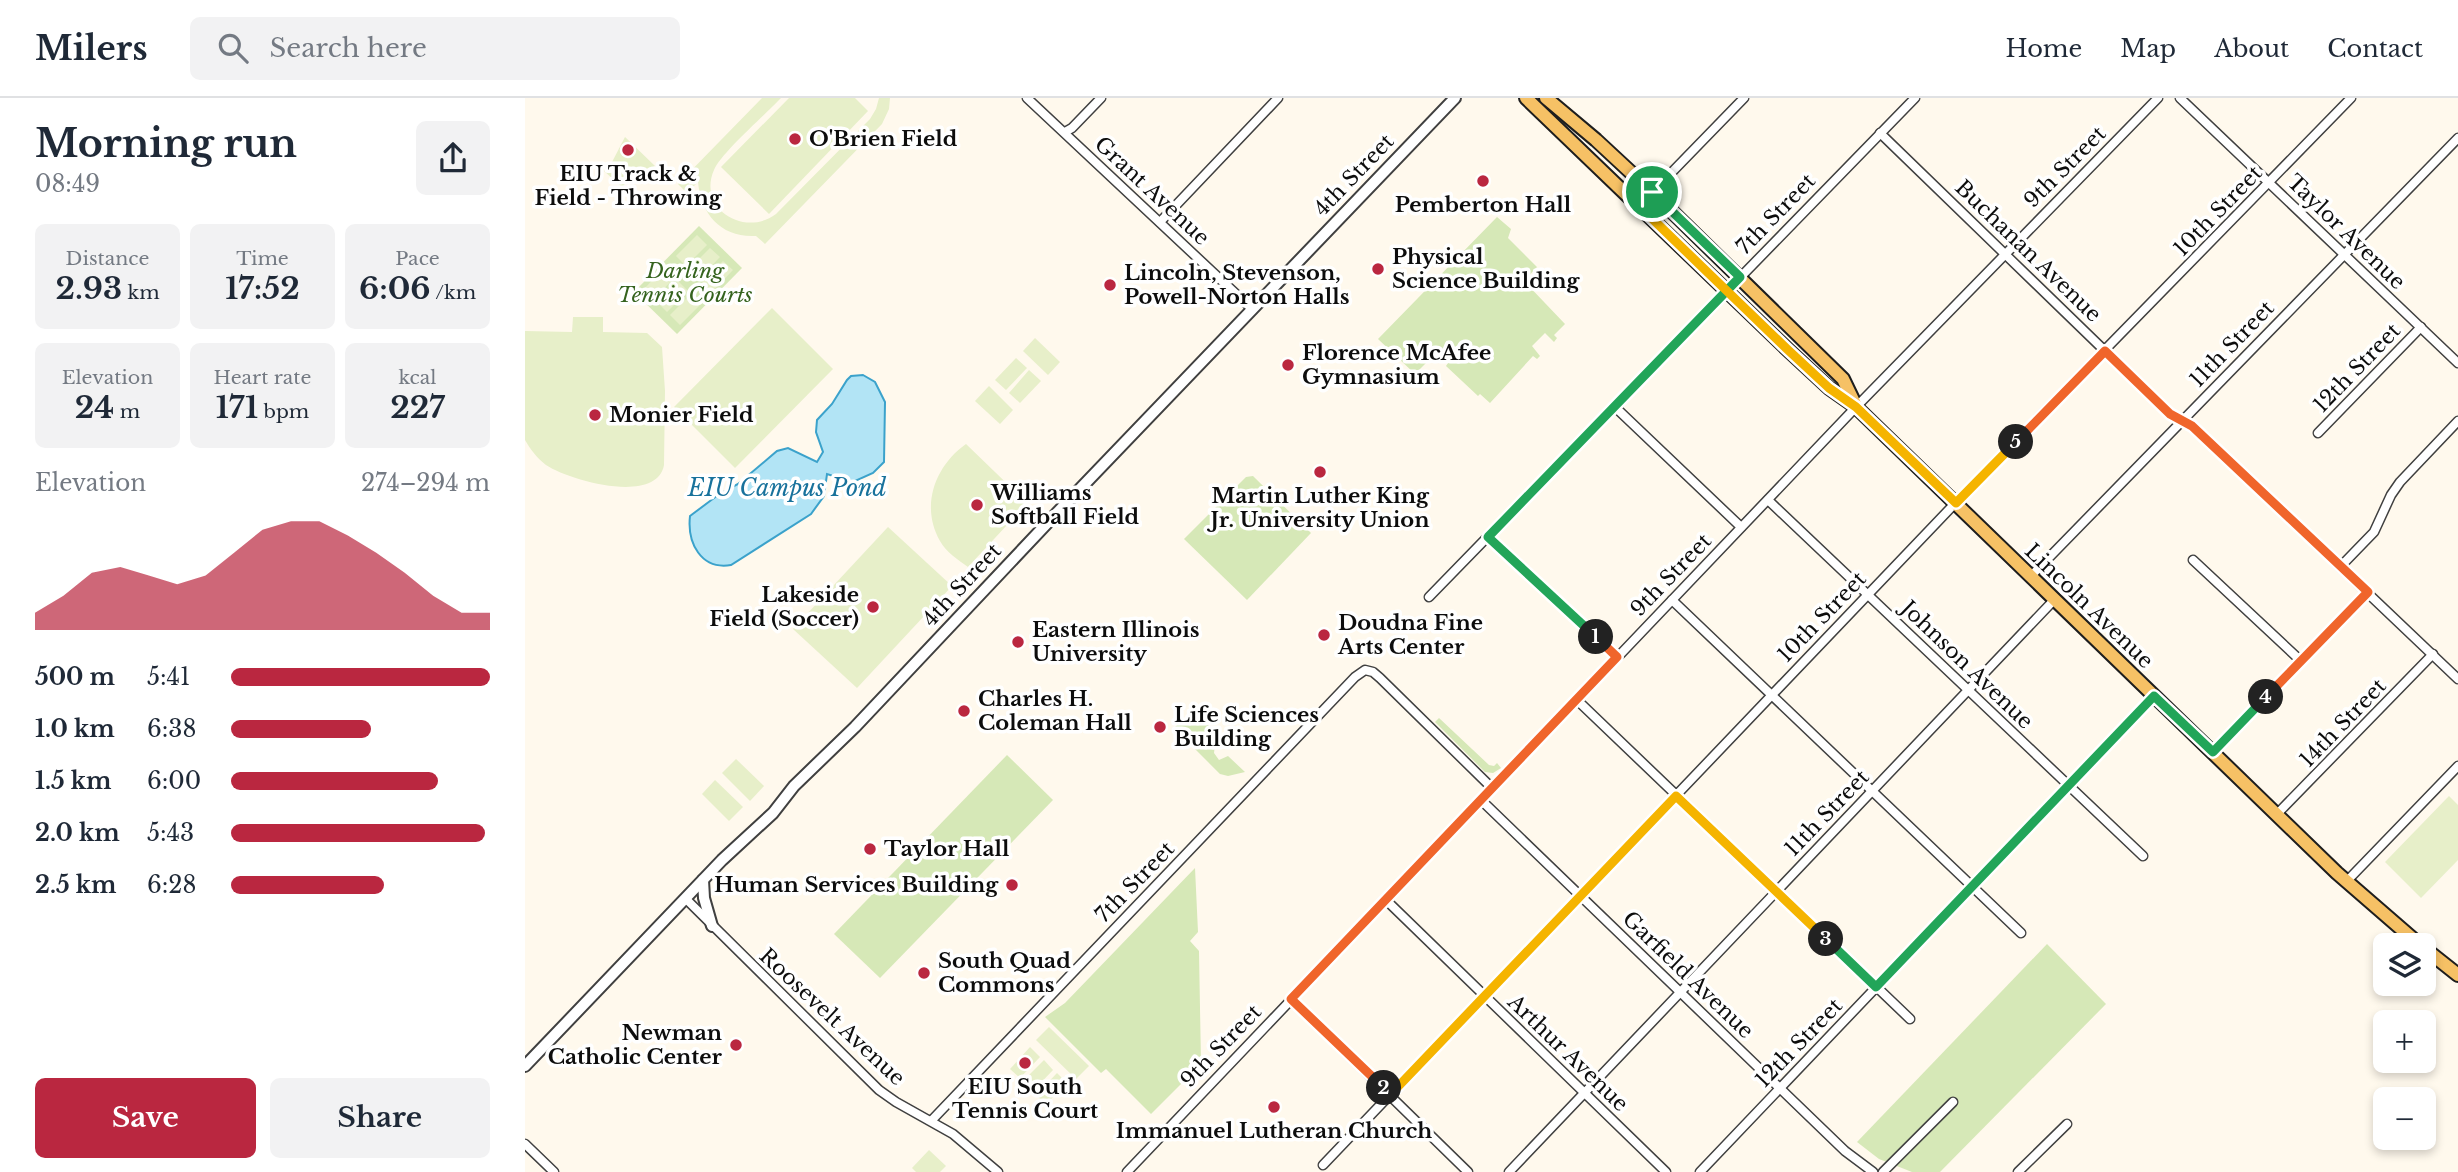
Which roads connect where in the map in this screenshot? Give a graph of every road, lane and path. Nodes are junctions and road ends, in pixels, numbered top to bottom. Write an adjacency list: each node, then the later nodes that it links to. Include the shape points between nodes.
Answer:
1 (1027, 98): 12 (street, Grant Avenue)
2 (1101, 98): 12 (street)
3 (1278, 98): 18 (street)
4 (1455, 98): 23 (street, 4th Street)
5 (1526, 98): 17 (main road, Lincoln Avenue)
6 (1546, 98): 16 (main road, Lincoln Avenue)
7 (1744, 98): 16 (street)
8 (1915, 98): 13 (street, 7th Street)
9 (2158, 98): 19 (street, 9th Street)
10 (2181, 98): 15 (street, Taylor Avenue)
11 (2351, 98): 15 (street, 10th Street)
12 (1065, 132): 18 (street, Grant Avenue)
13 (1880, 133): 19 (street, Buchanan Avenue); 21 (street, 7th Street)
14 (2458, 138): 20 (street, 11th Street)
15 (2270, 183): 20 (street, Taylor Avenue); 25 (street, 10th Street)
16 (1652, 192): 17 (street); 21 (main road, Lincoln Avenue)
17 (1639, 206): 22 (main road, Lincoln Avenue)
18 (1160, 222): 23 (street, Grant Avenue)
19 (2004, 254): 25 (street, Buchanan Avenue); 28 (street, 9th Street)
20 (2344, 254): 24 (street, Taylor Avenue); 29 (street, 11th Street)
21 (1740, 277): 22 (street, 7th Street); 28 (main road, Lincoln Avenue, via 1843,379)
22 (1727, 290): 27 (street, 7th Street); 28 (main road, Lincoln Avenue, via 1829,388)
23 (1252, 309): 61 (street, 4th Street, via 764,822)
24 (2421, 327): 26 (street, Taylor Avenue); 31 (street, 12th Street)
25 (2105, 351): 29 (street, Buchanan Avenue, via 2170,414); 33 (street, 10th Street)
26 (2458, 363)
27 (1615, 407): 34 (street); 35 (street, 7th Street)
28 (1856, 407): 32 (street, 9th Street); 33 (main road, Lincoln Avenue)
29 (2182, 420): 37 (street, Buchanan Avenue); 38 (street, 11th Street)
30 (2458, 421): 37 (street, via 2400,482 2374,532)
31 (2318, 433)
32 (1768, 499): 34 (street, 9th Street); 40 (street, Johnson Avenue)
33 (1956, 503): 38 (main road, Lincoln Avenue); 40 (street, 10th Street)
34 (1741, 527): 43 (street, 9th Street)
35 (1488, 537): 41 (street, 7th Street); 45 (street)
36 (2193, 560): 46 (street)
37 (2341, 566): 39 (street, Buchanan Avenue)
38 (2031, 576): 42 (main road, Lincoln Avenue)
39 (2368, 592): 44 (street, Buchanan Avenue); 46 (street)
40 (1868, 595): 48 (street, Johnson Avenue); 49 (street, 10th Street)
41 (1429, 597)
42 (2055, 599): 48 (street, 11th Street); 50 (main road, Lincoln Avenue)
43 (1672, 600): 45 (street, 9th Street); 49 (street)
44 (2433, 654): 47 (street, Buchanan Avenue); 59 (street, 14th Street)
45 (1617, 657): 51 (street, 9th Street)
46 (2301, 661): 52 (street)
47 (2458, 679)
48 (1968, 690): 54 (street, Johnson Avenue); 56 (street, 11th Street)
49 (1772, 695): 56 (street); 57 (street, 10th Street)
50 (2154, 696): 52 (main road, Lincoln Avenue); 54 (street, 12th Street)
51 (1577, 700): 55 (street, 9th Street); 57 (street)
52 (2213, 752): 59 (main road, Lincoln Avenue)
53 (2458, 766): 62 (street)
54 (2069, 786): 60 (street, Johnson Avenue); 63 (street, 12th Street)
55 (1492, 788): 58 (street, 9th Street); 83 (street, 7th Street, via 1380,678 1365,670)
56 (1872, 791): 63 (street); 64 (street, 11th Street)
57 (1676, 796): 64 (street); 65 (street, 10th Street)
58 (1481, 800): 65 (street, Garfield Avenue); 67 (street, 9th Street)
59 (2277, 814): 62 (main road, Lincoln Avenue)
60 (2143, 856)
61 (703, 880): 66 (street, 4th Street); 68 (street)
62 (2346, 882): 70 (main road, Lincoln Avenue)
63 (1972, 887): 69 (street); 73 (street, 12th Street)
64 (1776, 891): 73 (street); 74 (street, 11th Street)
65 (1581, 896): 74 (street, Garfield Avenue); 75 (street, 10th Street)
66 (686, 899): 68 (street, Roosevelt Avenue); 78 (street, 4th Street)
67 (1386, 900): 75 (street, Arthur Avenue); 76 (street, 9th Street)
68 (712, 926): 83 (street, Roosevelt Avenue, via 881,1092)
69 (2021, 933)
70 (2406, 933)
71 (2436, 958): 72 (main road, Lincoln Avenue)
72 (2458, 975)
73 (1876, 987): 77 (street); 79 (street, 12th Street)
74 (1680, 992): 79 (street, Garfield Avenue); 80 (street, 11th Street)
75 (1485, 996): 80 (street, Arthur Avenue); 81 (street, 10th Street)
76 (1291, 999): 81 (street); 89 (street, 9th Street)
77 (1910, 1019)
78 (525, 1066)
79 (1780, 1088): 93 (street, 12th Street); 94 (street, Garfield Avenue)
80 (1584, 1093): 91 (street, 11th Street); 92 (street, Arthur Avenue)
81 (1390, 1095): 86 (street, 10th Street); 90 (street)
82 (1953, 1102): 95 (street)
83 (932, 1120): 88 (street, Roosevelt Avenue)
84 (2067, 1124): 96 (street)
85 (525, 1144): 87 (street)
86 (1323, 1165)
87 (554, 1172)
88 (998, 1172)
89 (1127, 1172)
90 (1468, 1172)
91 (1509, 1172)
92 (1666, 1172)
93 (1700, 1172)
94 (1873, 1172)
95 (1883, 1172)
96 (2018, 1172)

